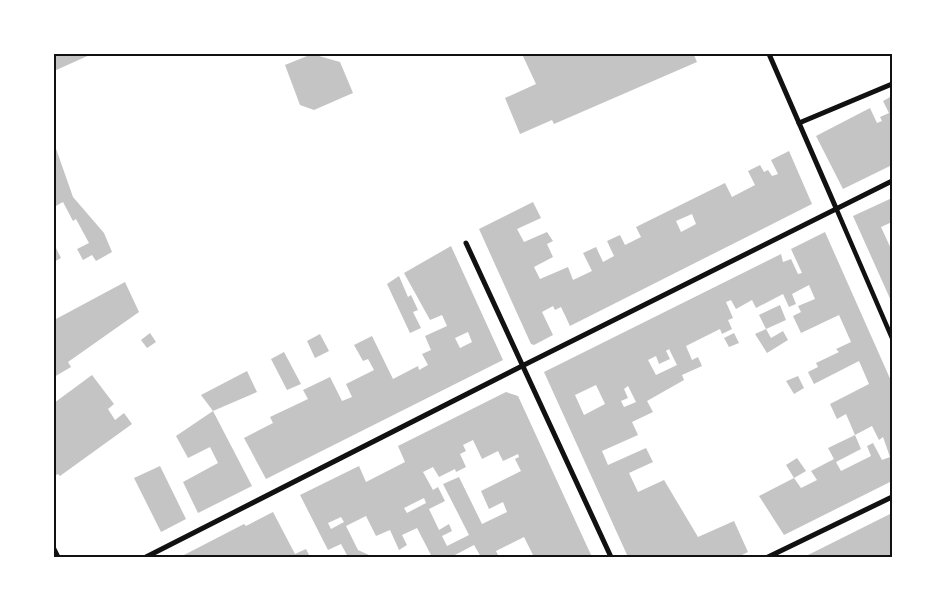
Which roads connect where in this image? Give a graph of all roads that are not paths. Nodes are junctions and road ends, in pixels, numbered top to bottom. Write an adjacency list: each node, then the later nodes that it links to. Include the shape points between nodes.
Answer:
1 (769, 54): 3 (street)
2 (892, 84): 3 (street)
3 (799, 123): 5 (street)
4 (892, 181): 5 (street)
5 (836, 208): 7 (street); 8 (street)
6 (466, 243): 8 (street)
7 (892, 338)
8 (524, 365): 12 (street); 13 (street)
9 (892, 497): 14 (street)
10 (54, 549): 11 (street)
11 (58, 557)
12 (146, 557)
13 (611, 557)
14 (768, 557)

